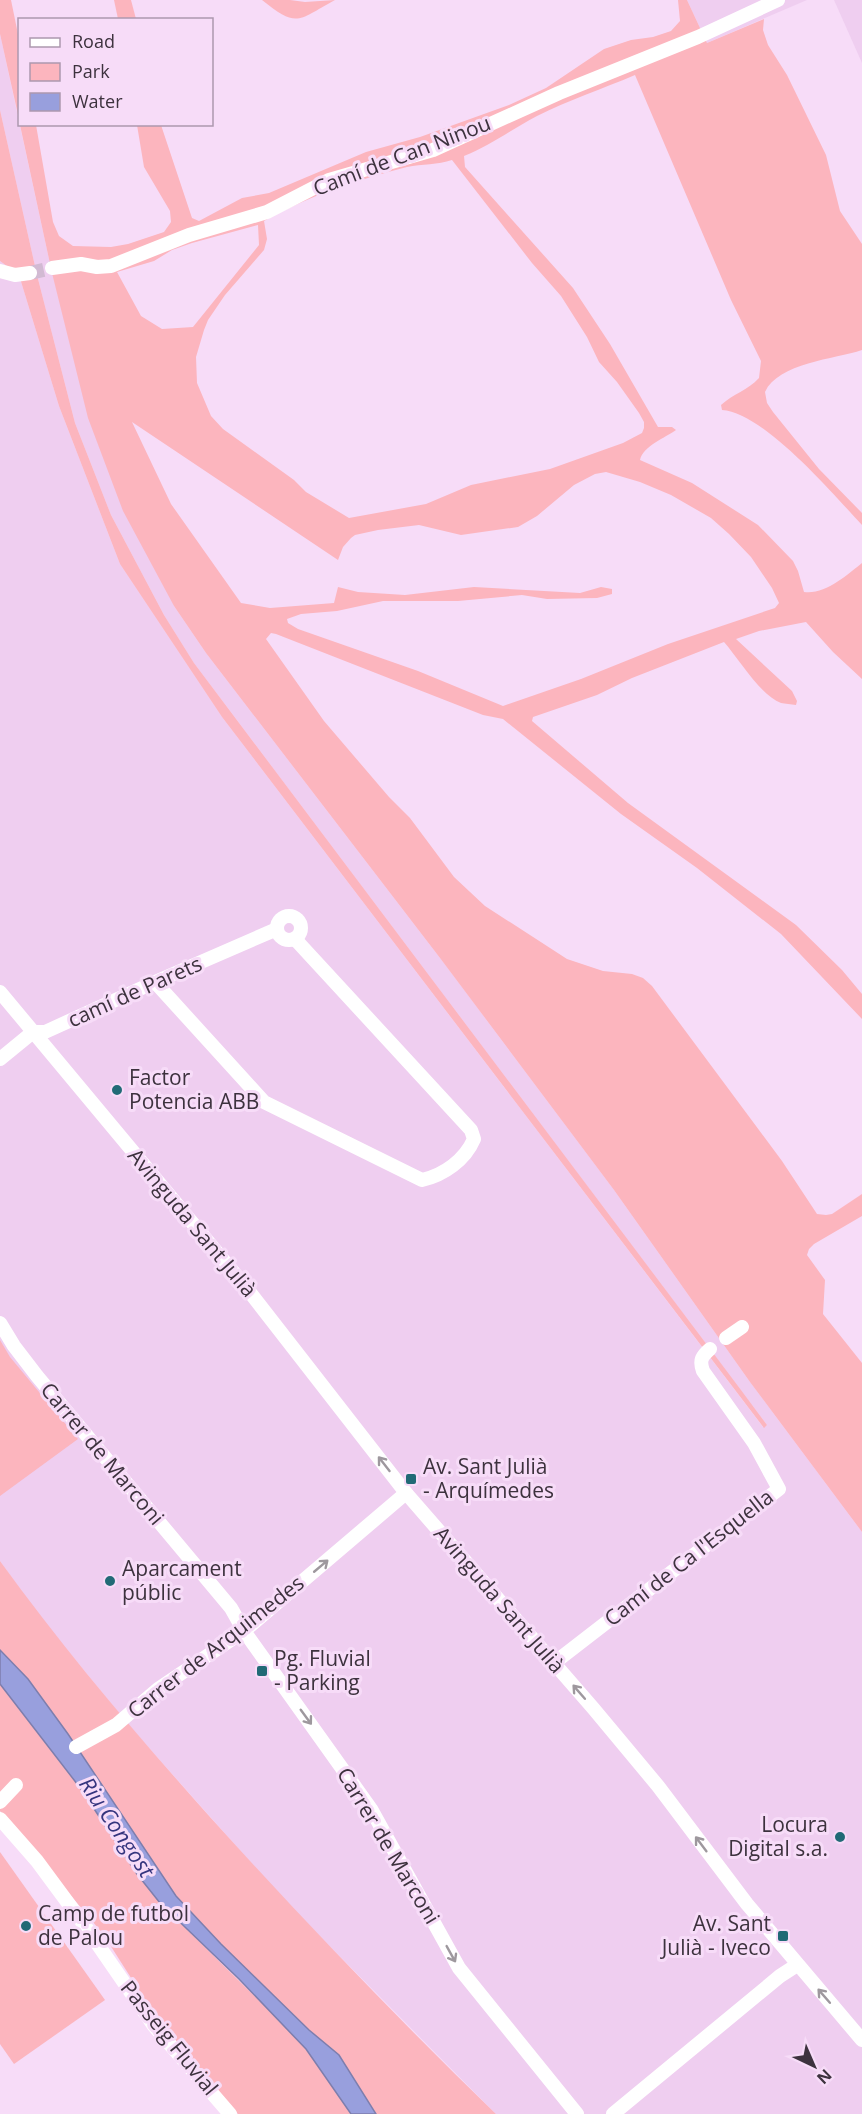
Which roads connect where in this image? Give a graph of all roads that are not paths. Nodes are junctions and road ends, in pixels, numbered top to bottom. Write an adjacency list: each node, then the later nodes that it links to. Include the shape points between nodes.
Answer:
1 (778, 0): 2 (street, Camí de Can Ninou, via 433,150 329,180 267,212 189,235 111,266 81,264)
2 (52, 268)
3 (0, 271): 4 (street)
4 (30, 273)
5 (277, 929): 6 (street, via 285,940); 6 (street, via 282,918 294,917 301,928); 7 (street, camí de Parets)
6 (295, 939): 7 (street, via 471,1130 474,1139 470,1149 445,1171 422,1180 264,1102)
7 (155, 982): 9 (street, camí de Parets, via 45,1032)
8 (0, 992): 9 (street, Avinguda Sant Julià)
9 (33, 1032): 10 (street, camí de Parets); 15 (street, Avinguda Sant Julià, one-way to 9, via 245,1286)
10 (0, 1059)
11 (0, 1323): 16 (street, Carrer de Marconi, via 37,1376 231,1608)
12 (742, 1327): 13 (street)
13 (726, 1338)
14 (710, 1350): 17 (street, Camí de Ca l'Esquella, via 702,1356 703,1371 754,1443 779,1489)
15 (406, 1493): 16 (street, Carrer de Arquimedes, one-way to 15); 17 (street, Avinguda Sant Julià)
16 (244, 1631): 18 (street, Carrer de Arquimedes, via 158,1689 116,1725); 25 (street, Carrer de Marconi, one-way to 25, via 370,1809 459,1968)
17 (554, 1663): 22 (street, Avinguda Sant Julià, one-way to 17, via 658,1786)
18 (76, 1747)
19 (16, 1785): 20 (street)
20 (0, 1802)
21 (0, 1819): 24 (street, Passeig Fluvial, via 50,1880 154,2026)
22 (797, 1965): 23 (street, Avinguda Sant Julià, one-way to 22); 26 (street)
23 (862, 2040)
24 (230, 2114)
25 (577, 2114)
26 (613, 2114)

